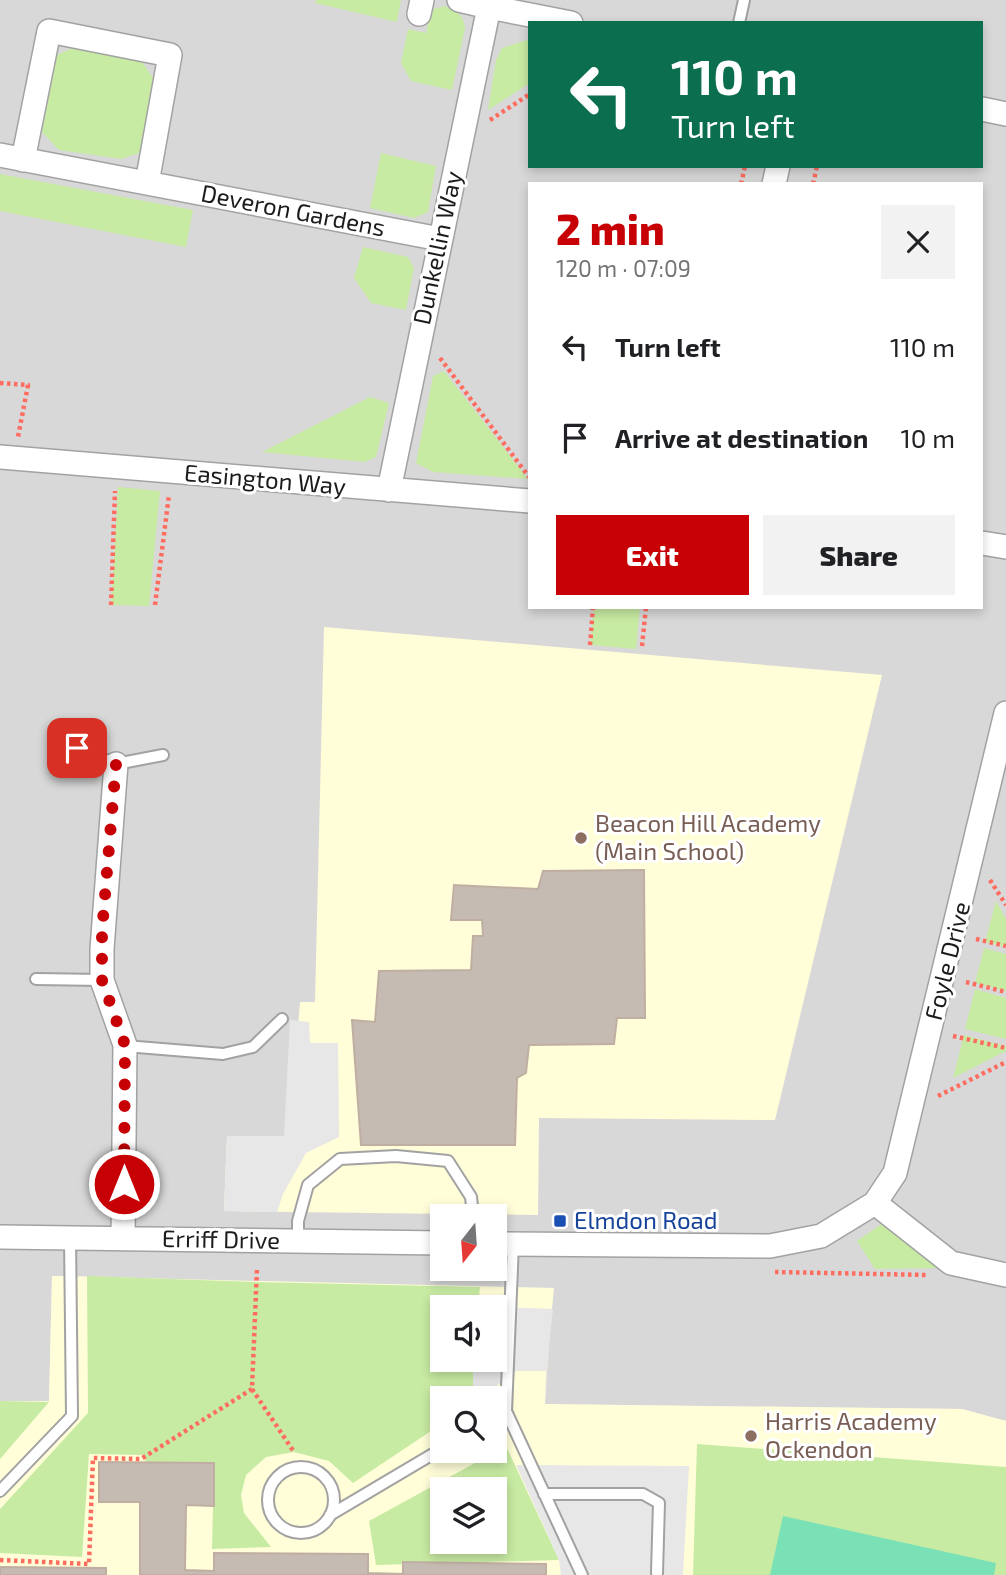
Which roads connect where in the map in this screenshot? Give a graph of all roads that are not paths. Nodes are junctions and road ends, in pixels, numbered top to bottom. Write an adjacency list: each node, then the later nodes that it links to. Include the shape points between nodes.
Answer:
1 (459, 0): 3 (street)
2 (744, 0): 5 (lane)
3 (489, 7): 4 (street); 11 (street, Dunkellin Way)
4 (561, 21)
5 (739, 21)
6 (983, 109): 7 (street)
7 (1006, 114)
8 (0, 155): 9 (street, Deveron Gardens)
9 (23, 160): 10 (street, Deveron Gardens); 10 (street, via 49,31 170,55)
10 (147, 183): 11 (street, Deveron Gardens)
11 (440, 239): 13 (street, Dunkellin Way)
12 (0, 457): 13 (street, Easington Way)
13 (389, 490): 14 (street, Easington Way)
14 (528, 501)
15 (983, 543): 16 (street)
16 (1006, 547)
17 (1006, 713): 25 (street, Foyle Drive, via 895,1172)
18 (77, 748): 20 (lane)
19 (163, 755): 20 (lane)
20 (116, 764): 22 (street)
21 (36, 979): 22 (lane)
22 (102, 980): 24 (street)
23 (282, 1020): 24 (lane, via 253,1047 223,1054)
24 (125, 1045): 29 (street)
25 (875, 1203): 32 (street, via 821,1236 770,1246); 33 (street, via 951,1263)
26 (472, 1204): 30 (lane, via 447,1161 396,1156 340,1159 308,1185 298,1221)
27 (0, 1237): 28 (street, Erriff Drive)
28 (70, 1237): 29 (street, Erriff Drive); 38 (lane, via 72,1416)
29 (123, 1239): 30 (street, Erriff Drive)
30 (298, 1241): 31 (street, Erriff Drive)
31 (430, 1243)
32 (508, 1244)
33 (1006, 1275)
34 (504, 1281): 35 (lane)
35 (506, 1386)
36 (507, 1413): 39 (lane)
37 (430, 1456): 40 (lane)
38 (0, 1491)
39 (544, 1494): 41 (lane, via 643,1494 659,1503); 42 (lane)
40 (330, 1515): 40 (lane, via 313,1531 291,1532 269,1509 271,1487 286,1471 317,1471 331,1486)
41 (657, 1573)
42 (582, 1575)

